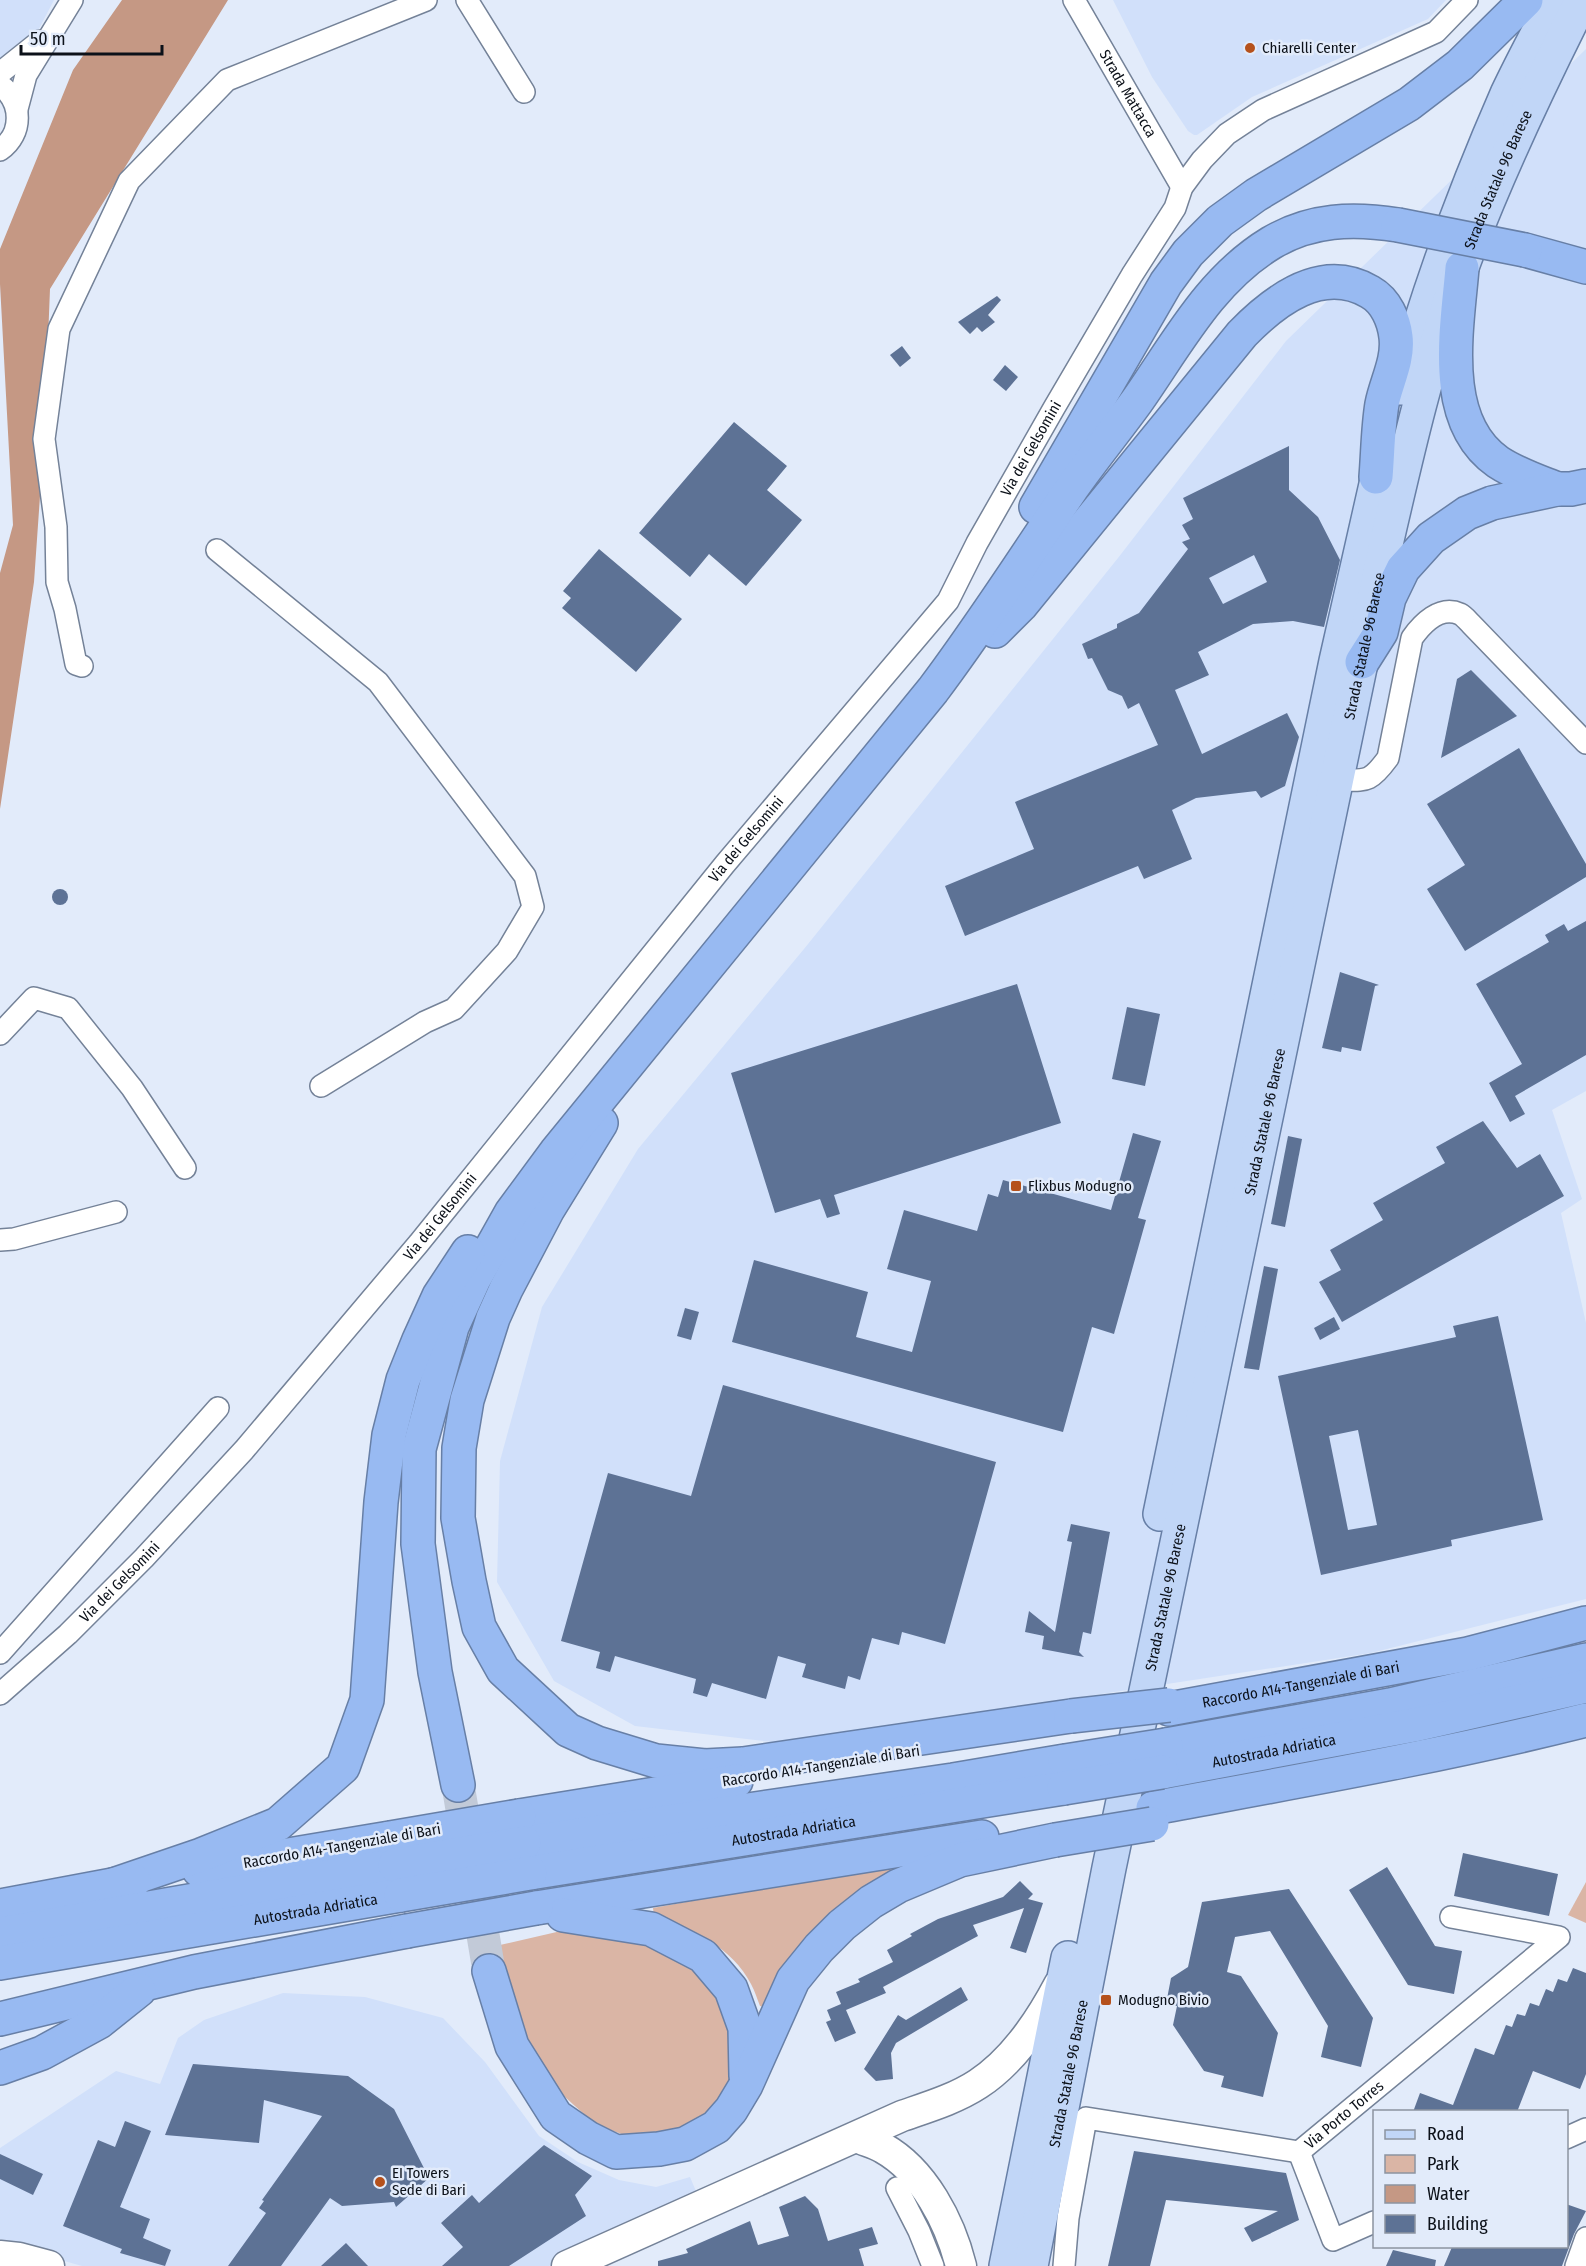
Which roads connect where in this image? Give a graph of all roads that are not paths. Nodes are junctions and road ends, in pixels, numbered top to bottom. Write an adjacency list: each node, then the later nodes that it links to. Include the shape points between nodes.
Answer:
1 (72, 0): 9 (street)
2 (426, 0): 23 (street, via 227,80 129,181 59,329 44,439 56,527 57,582 76,664)
3 (466, 0): 12 (street)
4 (1074, 0): 15 (street, Strada Mattacca)
5 (1467, 0): 15 (street, Via dei Gelsomini, via 1436,32 1263,110 1227,134)
6 (1526, 0): 21 (highway, via 1460,65 1409,104 1256,195 1220,221 1188,253 1166,283 1004,561)
7 (1555, 0): 18 (main road, Strada Statale 96 Barese, via 1471,179 1416,335)
8 (1582, 0): 17 (main road, Strada Statale 96 Barese, via 1507,154)
9 (59, 22): 10 (street); 13 (street, via 26,75)
10 (0, 73)
11 (0, 85): 13 (street, via 13,98)
12 (524, 92)
13 (17, 109): 14 (street, via 14,135)
14 (0, 150)
15 (1182, 187): 39 (street, Via dei Gelsomini, via 1175,208 1054,408 948,601 725,864 420,1243 244,1450 135,1567)
16 (1586, 267): 21 (highway, bridge, via 1526,250 1353,220 1309,226 1273,242 1228,276 1200,309 1074,486)
17 (1462, 268): 19 (highway, via 1455,369 1459,398 1469,426 1497,461 1522,476); 22 (main road, Strada Statale 96 Barese, via 1413,431)
18 (1376, 477): 24 (highway, via 1382,408 1396,352 1391,317 1375,294 1344,281 1303,288 1261,314 1242,334 1021,605); 56 (main road, Strada Statale 96 Barese)
19 (1571, 488): 22 (highway, via 1492,503 1467,513 1431,538 1403,569 1389,598 1381,632)
20 (217, 550): 29 (street, via 378,682 525,876 533,907 507,951 454,1009 425,1022)
21 (974, 636): 24 (highway)
22 (1362, 662): 26 (main road, Strada Statale 96 Barese)
23 (82, 666)
24 (933, 690): 28 (highway)
25 (1586, 743): 26 (street, via 1471,624 1460,614 1445,613 1422,625 1412,638 1388,758 1367,780)
26 (1337, 780): 76 (main road, Strada Statale 96 Barese, via 1114,1846)
27 (0, 1035): 30 (street, via 34,998 68,1008 132,1088)
28 (630, 1060): 31 (highway); 40 (highway, via 599,1126 511,1279 490,1327 467,1400 459,1448 458,1518 479,1627 503,1670 568,1730 656,1761 705,1766)
29 (321, 1086)
30 (185, 1168)
31 (538, 1176): 43 (highway, via 490,1248 457,1317 419,1449 417,1544 435,1672); 48 (highway, via 470,1249 439,1296 403,1380 386,1458 367,1700 343,1767 278,1824)
32 (116, 1212): 33 (street)
33 (0, 1240)
34 (218, 1408): 36 (street)
35 (1586, 1623): 40 (highway, Raccordo A14-Tangenziale di Bari, via 1468,1654 1248,1696)
36 (0, 1653)
37 (1586, 1660): 42 (highway, Autostrada Adriatica)
38 (1586, 1686): 42 (highway, Autostrada Adriatica, via 1419,1724)
39 (0, 1694)
40 (1072, 1720): 45 (highway, Raccordo A14-Tangenziale di Bari)
41 (1586, 1720): 44 (highway, via 1152,1816)
42 (1164, 1758): 45 (highway, Autostrada Adriatica, bridge, via 1065,1774 954,1780)
43 (458, 1785)
44 (1058, 1832): 51 (highway); 60 (highway, via 960,1860 871,1902 819,1948 793,1980)
45 (524, 1844): 46 (highway, Autostrada Adriatica, bridge)
46 (395, 1866): 48 (highway, Raccordo A14-Tangenziale di Bari); 53 (highway, Autostrada Adriatica); 54 (highway, Autostrada Adriatica)
47 (0, 1884): 49 (highway, Raccordo A14-Tangenziale di Bari)
48 (113, 1885): 49 (highway, Raccordo A14-Tangenziale di Bari)
49 (53, 1896): 50 (highway, Raccordo A14-Tangenziale di Bari)
50 (0, 1906)
51 (541, 1908): 57 (highway, bridge); 60 (highway, via 651,1929 703,1956 731,1989 745,2028)
52 (1451, 1917): 64 (street, Via Porto Torres, via 1559,1937)
53 (0, 1934)
54 (0, 1964)
55 (489, 1971): 60 (highway, via 512,2046 556,2116 616,2152 685,2144 716,2127)
56 (1065, 1973): 62 (main road, via 1046,2009 1019,2045 979,2084); 75 (main road, Strada Statale 96 Barese)
57 (147, 1984): 58 (highway); 59 (highway, via 99,2022 42,2053)
58 (0, 2019)
59 (0, 2068)
60 (746, 2085)
61 (1586, 2129): 63 (street)
62 (857, 2137): 66 (main road, via 883,2148 914,2173); 70 (main road)
63 (1568, 2137)
64 (1299, 2152): 67 (street, via 1333,2240); 77 (street, Via Porto Torres, via 1086,2118 1068,2218)
65 (897, 2187): 66 (street)
66 (918, 2201): 73 (street); 74 (main road, via 943,2219)
67 (1373, 2222)
68 (1586, 2238): 78 (street)
69 (0, 2256): 71 (main road)
70 (595, 2258): 72 (main road)
71 (49, 2266)
72 (567, 2266)
73 (933, 2266)
74 (961, 2266)
75 (1006, 2266)
76 (1031, 2266)
77 (1064, 2266)
78 (1576, 2266)

